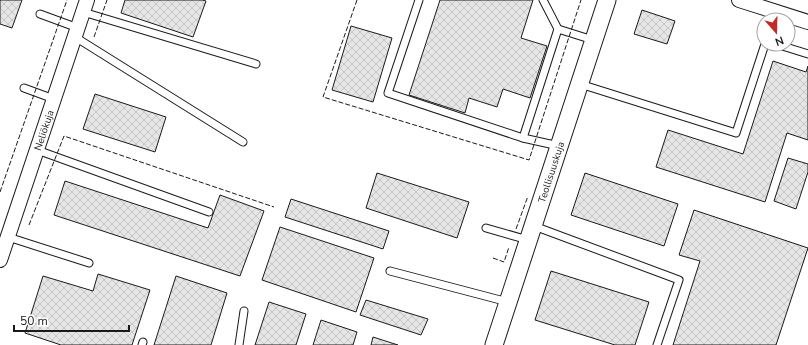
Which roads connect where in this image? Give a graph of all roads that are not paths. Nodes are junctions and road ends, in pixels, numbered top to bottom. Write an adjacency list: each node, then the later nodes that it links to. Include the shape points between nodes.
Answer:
1 (419, 0): 20 (lane, via 388,93)
2 (543, 0): 10 (lane)
3 (607, 0): 12 (street, Teollisuuskuja)
4 (739, 0): 6 (street)
5 (85, 6): 11 (street, Neliökuja); 16 (lane)
6 (766, 12)
7 (40, 14): 11 (lane)
8 (796, 20): 9 (street)
9 (808, 22)
10 (558, 29): 12 (lane); 20 (lane)
11 (76, 33): 19 (street, Neliökuja); 21 (lane)
12 (593, 40): 17 (street, Teollisuuskuja)
13 (796, 50): 15 (lane)
14 (762, 52): 17 (lane, via 736,133)
15 (808, 54)
16 (256, 64)
17 (580, 84): 22 (street, Teollisuuskuja)
18 (24, 88): 19 (lane)
19 (54, 99): 23 (street, Neliökuja)
20 (523, 138): 22 (lane)
21 (243, 142)
22 (560, 146): 26 (street, Teollisuuskuja)
23 (37, 150): 24 (lane); 27 (street, Neliökuja)
24 (208, 212)
25 (486, 228): 26 (lane)
26 (531, 233): 31 (street, Teollisuuskuja); 35 (lane, via 679,280)
27 (8, 237): 28 (street, Neliökuja); 29 (lane)
28 (0, 260)
29 (88, 263)
30 (390, 271): 31 (lane)
31 (508, 302): 34 (street, Teollisuuskuja)
32 (244, 311): 33 (lane)
33 (239, 345)
34 (494, 345)
35 (657, 345)

